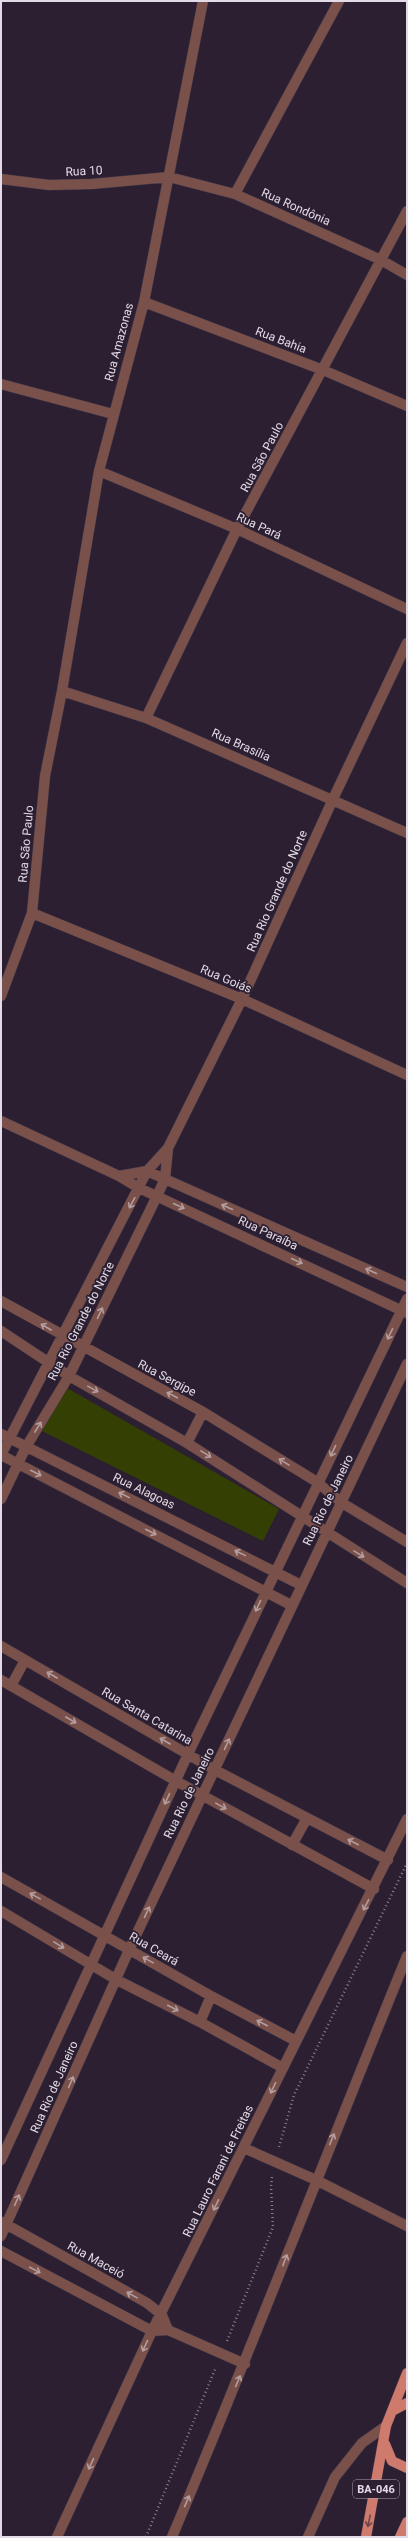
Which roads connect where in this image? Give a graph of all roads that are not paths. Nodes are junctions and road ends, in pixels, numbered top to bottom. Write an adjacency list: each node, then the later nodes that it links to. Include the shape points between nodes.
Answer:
1 (202, 1): 3 (street, Rua Amazonas)
2 (339, 1): 5 (street)
3 (168, 177): 4 (street, Rua 10, via 49,185); 5 (street, Rua Rondônia); 9 (street, Rua Amazonas)
4 (1, 179)
5 (235, 194): 7 (street, Rua Rondônia)
6 (407, 211): 7 (street, Rua São Paulo)
7 (381, 260): 8 (street, Rua Rondônia); 10 (street, Rua São Paulo)
8 (407, 275)
9 (144, 302): 10 (street, Rua Bahia); 13 (street, Rua Amazonas)
10 (323, 370): 12 (street, Rua Bahia); 15 (street, Rua São Paulo)
11 (1, 384): 13 (street)
12 (407, 406)
13 (113, 414): 14 (street, Rua Amazonas)
14 (99, 471): 15 (street, Rua Pará); 18 (street, Rua Amazonas)
15 (237, 530): 16 (street, Rua Pará); 19 (street, Rua São Paulo)
16 (407, 609)
17 (407, 643): 20 (street, Rua Rio Grande do Norte)
18 (62, 691): 19 (street, Rua Brasília); 22 (street, Rua São Paulo, via 45,776)
19 (146, 718): 20 (street, Rua Brasília)
20 (332, 799): 21 (street, Rua Brasília); 24 (street, Rua Rio Grande do Norte)
21 (407, 833)
22 (32, 913): 23 (street, Rua São Paulo); 24 (street, Rua Goiás)
23 (1, 996)
24 (242, 999): 25 (street, Rua Goiás); 27 (street, Rua Rio Grande do Norte)
25 (407, 1075)
26 (1, 1121): 29 (street, Rua Paraíba)
27 (168, 1148): 28 (street, Rua Rio Grande do Norte); 30 (street, Rua Rio Grande do Norte)
28 (147, 1171): 29 (street); 30 (street, Rua Paraíba); 31 (street, Rua Rio Grande do Norte)
29 (119, 1176): 31 (street, Rua Paraíba)
30 (165, 1179): 32 (street, Rua Rio Grande do Norte); 33 (street, Rua Paraíba, one-way to 30)
31 (140, 1188): 32 (street, Rua Paraíba); 38 (street, Rua Rio Grande do Norte, one-way to 38)
32 (157, 1196): 36 (street, Rua Paraíba, one-way to 36); 39 (street, Rua Rio Grande do Norte, one-way to 32)
33 (407, 1287)
34 (407, 1299): 36 (street, Rua Rio de Janeiro)
35 (1, 1301): 38 (street, Rua Sergipe, one-way to 35)
36 (405, 1312): 49 (street, Rua Rio de Janeiro, one-way to 49)
37 (1, 1331): 40 (street)
38 (62, 1336): 39 (street, Rua Sergipe); 40 (street, Rua Rio Grande do Norte)
39 (83, 1348): 42 (street, Rua Rio Grande do Norte); 43 (street, Rua Sergipe, one-way to 39)
40 (48, 1362): 42 (street); 44 (street, Rua Rio Grande do Norte)
41 (407, 1364): 51 (street, Rua Rio de Janeiro)
42 (69, 1376): 45 (street, one-way to 45); 46 (street, Rua Rio Grande do Norte, one-way to 42)
43 (203, 1412): 45 (street); 49 (street, Rua Sergipe, one-way to 43)
44 (5, 1436): 46 (street, Rua Alagoas); 47 (street, Rua Rio Grande do Norte)
45 (187, 1443): 52 (street, one-way to 52)
46 (26, 1447): 48 (street, Rua Rio Grande do Norte); 55 (street, Rua Alagoas, one-way to 46)
47 (1, 1455): 48 (street)
48 (19, 1464): 50 (street, Rua Rio Grande do Norte); 58 (street, one-way to 58)
49 (317, 1482): 51 (street, Rua Sergipe); 52 (street, Rua Rio de Janeiro)
50 (1, 1499)
51 (342, 1503): 53 (street, Rua Rio de Janeiro); 54 (street, Rua Sergipe)
52 (303, 1515): 53 (street); 55 (street, Rua Rio de Janeiro)
53 (326, 1533): 56 (street, one-way to 56); 57 (street, Rua Rio de Janeiro)
54 (407, 1542)
55 (275, 1570): 57 (street, Rua Alagoas); 58 (street, Rua Rio de Janeiro)
56 (407, 1583)
57 (301, 1585): 59 (street, Rua Rio de Janeiro)
58 (265, 1591): 59 (street); 64 (street, Rua Rio de Janeiro, one-way to 64)
59 (291, 1605): 65 (street, Rua Rio de Janeiro, one-way to 59)
60 (1, 1646): 61 (street, Rua Santa Catarina)
61 (26, 1660): 63 (street); 64 (street, Rua Santa Catarina, one-way to 61)
62 (1, 1680): 63 (street)
63 (11, 1686): 66 (street, one-way to 66)
64 (188, 1754): 65 (street, Rua Santa Catarina); 66 (street, Rua Rio de Janeiro)
65 (215, 1770): 67 (street, Rua Rio de Janeiro); 68 (street, Rua Santa Catarina)
66 (176, 1781): 67 (street); 75 (street, Rua Rio de Janeiro, one-way to 75)
67 (202, 1795): 70 (street, one-way to 70); 76 (street, Rua Rio de Janeiro, one-way to 67)
68 (307, 1818): 70 (street); 71 (street, Rua Santa Catarina, one-way to 68)
69 (407, 1819): 71 (street, Rua Lauro Farani de Freitas)
70 (292, 1846): 73 (street)
71 (388, 1860): 73 (street, Rua Lauro Farani de Freitas)
72 (1, 1877): 75 (street, Rua Ceará, one-way to 72)
73 (374, 1889): 82 (street, Rua Lauro Farani de Freitas, one-way to 82)
74 (1, 1911): 78 (street, one-way to 78)
75 (104, 1935): 76 (street, Rua Ceará); 78 (street, Rua Rio de Janeiro)
76 (129, 1950): 79 (street, Rua Rio de Janeiro); 80 (street, Rua Ceará, one-way to 76)
77 (407, 1956): 86 (street, one-way to 77)
78 (92, 1965): 79 (street); 85 (street, Rua Rio de Janeiro)
79 (117, 1980): 81 (street, one-way to 81); 87 (street, Rua Rio de Janeiro, one-way to 79)
80 (211, 1996): 81 (street); 82 (street, Rua Ceará, one-way to 80)
81 (200, 2022): 83 (street)
82 (296, 2041): 83 (street, Rua Lauro Farani de Freitas)
83 (283, 2068): 84 (street, Rua Lauro Farani de Freitas, one-way to 84)
84 (244, 2148): 86 (street); 91 (street, Rua Lauro Farani de Freitas, one-way to 91)
85 (1, 2160)
86 (316, 2180): 88 (street); 94 (street, one-way to 86)
87 (4, 2224): 89 (street, Rua Rio de Janeiro); 91 (street, Rua Maceió, one-way to 87, via 146,2303)
88 (407, 2226)
89 (1, 2236)
90 (1, 2251): 93 (street, one-way to 93)
91 (162, 2315): 92 (street); 93 (street, Rua Lauro Farani de Freitas)
92 (168, 2330): 93 (street); 94 (street)
93 (152, 2331): 102 (street, Rua Lauro Farani de Freitas, one-way to 102)
94 (245, 2364): 103 (street, one-way to 94)
95 (407, 2373): 97 (main road, BA-046)
96 (407, 2403): 97 (main road)
97 (392, 2411): 98 (main road, BA-046)
98 (386, 2426): 99 (main road, BA-046); 104 (street, via 362,2443 335,2477)
99 (384, 2442): 100 (main road, via 392,2461); 105 (main road, BA-046, one-way to 105)
100 (407, 2468)
101 (407, 2522): 106 (main road)
102 (57, 2537)
103 (172, 2537)
104 (308, 2537)
105 (366, 2537)
106 (400, 2537)

